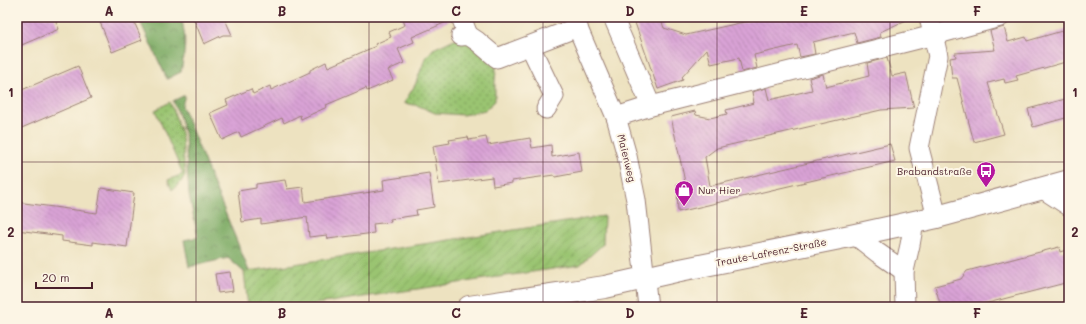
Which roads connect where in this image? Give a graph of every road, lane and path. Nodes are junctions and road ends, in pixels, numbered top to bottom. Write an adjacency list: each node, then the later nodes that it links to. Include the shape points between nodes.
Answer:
1 (461, 17): 6 (street, via 465,36 477,41 497,58)
2 (613, 17): 7 (street)
3 (1000, 17): 5 (street)
4 (576, 22): 6 (street); 9 (street, Maienweg)
5 (932, 26): 7 (street); 13 (street, via 938,56 919,148)
6 (530, 46): 8 (street, via 554,96)
7 (651, 106): 9 (street)
8 (546, 109)
9 (616, 117): 17 (street, Maienweg, via 632,178)
10 (1069, 181): 11 (main road, Traute-Lafrenz-Straße)
11 (1043, 189): 12 (street); 13 (main road, Traute-Lafrenz-Straße)
12 (1069, 206)
13 (937, 217): 14 (main road, Traute-Lafrenz-Straße)
14 (914, 222): 15 (main road, Traute-Lafrenz-Straße); 16 (street)
15 (855, 235): 16 (street); 17 (main road, Traute-Lafrenz-Straße)
16 (904, 271): 20 (street)
17 (645, 278): 18 (main road, Traute-Lafrenz-Straße); 19 (street, Maienweg)
18 (469, 307)
19 (648, 307)
20 (905, 307)

